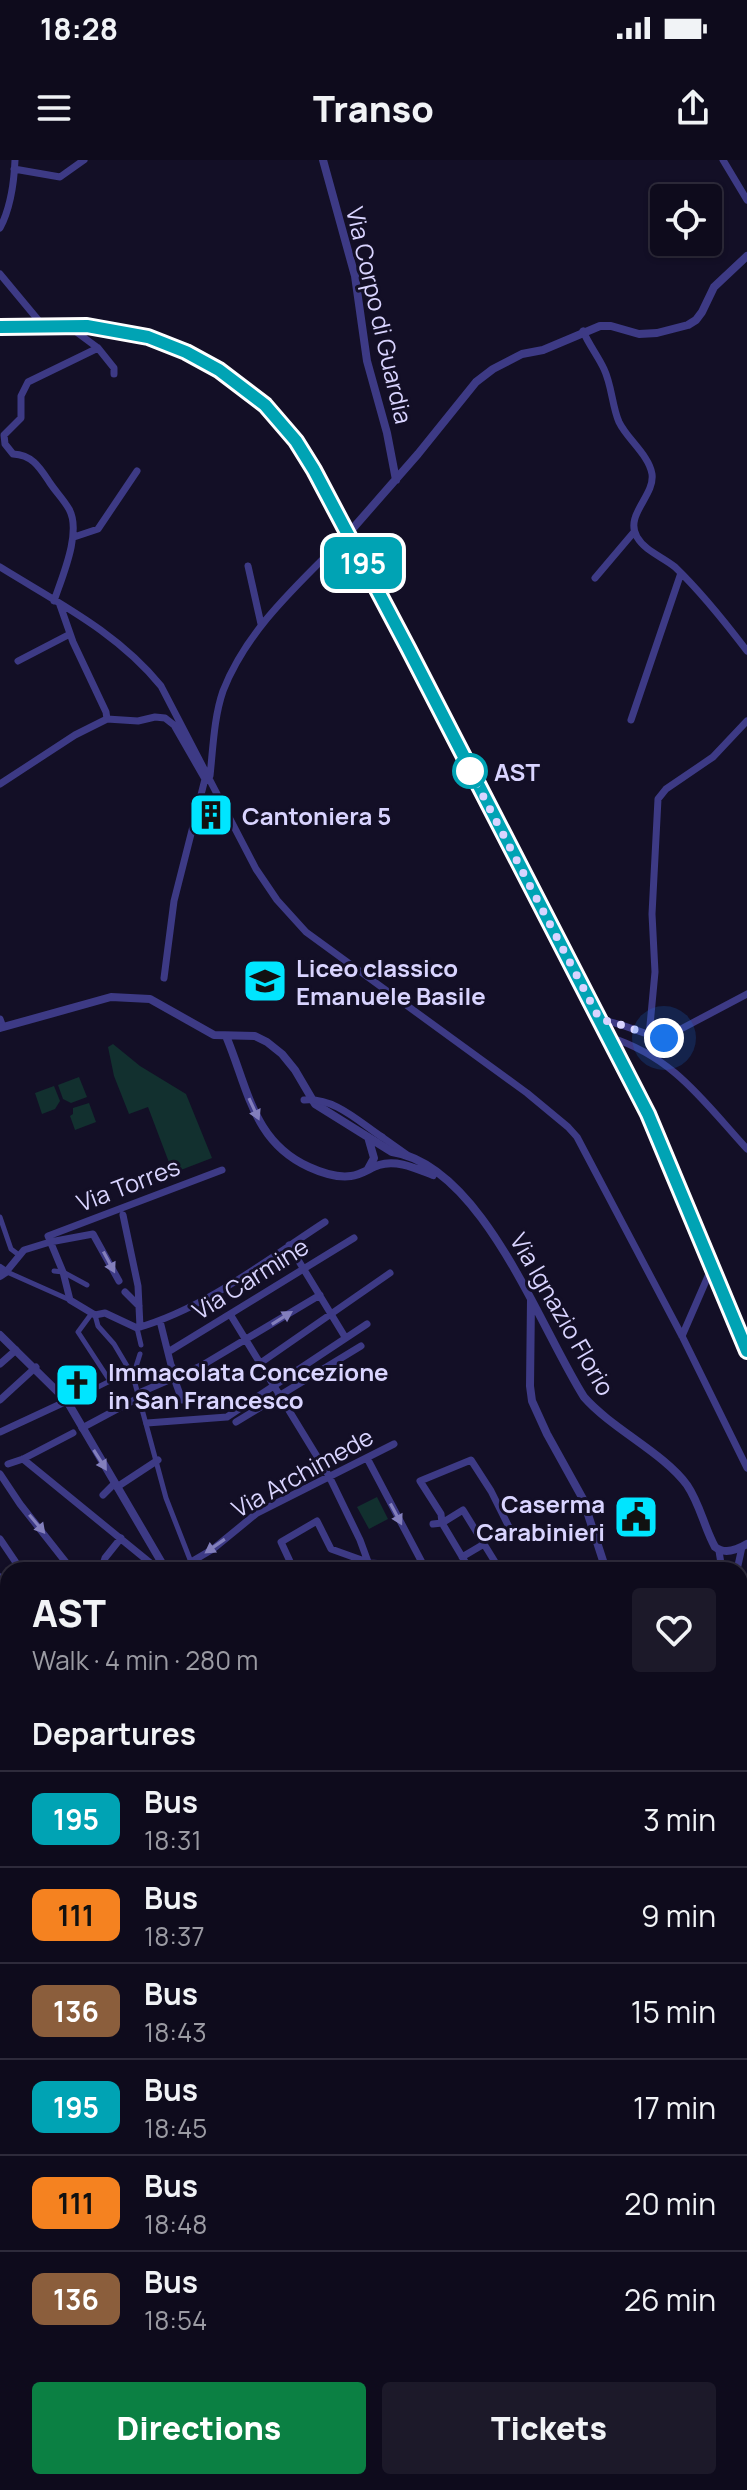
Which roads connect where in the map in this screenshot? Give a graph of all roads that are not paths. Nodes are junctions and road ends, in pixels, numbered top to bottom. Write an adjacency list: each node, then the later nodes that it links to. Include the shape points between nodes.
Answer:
1 (15, 160): 5 (street)
2 (84, 160): 5 (street, via 60,177)
3 (323, 160): 17 (street, Via Corpo di Guardia, via 355,276 367,361)
4 (723, 160): 6 (street)
5 (14, 169): 7 (street)
6 (747, 200)
7 (0, 228)
8 (747, 256): 13 (street, via 714,287 688,325 657,333 611,326)
9 (0, 274): 12 (street)
10 (68, 326): 12 (main road); 14 (street); 19 (main road, via 148,337 219,370 265,405 296,441)
11 (0, 327): 12 (main road)
12 (44, 327)
13 (583, 331): 17 (street, via 506,361 476,382); 18 (street, via 603,367 618,421 652,475)
14 (98, 348): 15 (street); 20 (street, via 28,382 21,396 21,418 4,435 13,454 43,469 71,511)
15 (114, 374)
16 (137, 471): 20 (street, via 98,529)
17 (396, 480): 19 (street)
18 (634, 532): 23 (street); 24 (street)
19 (348, 534): 26 (street); 37 (main road)
20 (74, 537): 25 (street)
21 (248, 566): 26 (street)
22 (0, 567): 25 (street)
23 (681, 573): 28 (street); 31 (street)
24 (595, 578)
25 (57, 603): 27 (street); 33 (street, via 139,659 161,686)
26 (261, 624): 33 (street, via 223,693)
27 (70, 634): 29 (street); 30 (street)
28 (747, 651)
29 (18, 661)
30 (107, 719): 33 (street, via 165,718); 34 (street)
31 (631, 720)
32 (747, 721): 40 (street, via 713,757 658,799)
33 (207, 778): 35 (street, via 174,901); 78 (street, via 256,869 306,932 527,1093 577,1137)
34 (0, 784)
35 (164, 978)
36 (747, 994): 40 (street, via 664,1038)
37 (600, 1020): 40 (street); 41 (main road)
38 (1, 1025): 39 (street, Via Ignazio Florio, via 128,996 150,999 214,1035)
39 (226, 1036): 45 (street, Via Ignazio Florio, via 255,1036 267,1042 295,1070 315,1104); 49 (street, one-way to 49, via 268,1138 288,1157 340,1177)
40 (649, 1036)
41 (609, 1037): 42 (street); 43 (main road)
42 (635, 1045): 43 (street); 46 (street, via 676,1071)
43 (621, 1061): 58 (main road)
44 (304, 1100): 47 (street, bridge, via 335,1105)
45 (367, 1137): 47 (street, Via Ignazio Florio); 49 (street, via 374,1158)
46 (747, 1149)
47 (406, 1154): 50 (street, Via Ignazio Florio)
48 (222, 1170): 55 (street, Via Torres)
49 (368, 1170): 50 (street, via 388,1163)
50 (445, 1179): 67 (street, Via Ignazio Florio, via 494,1236)
51 (123, 1215): 69 (street)
52 (0, 1217): 57 (street, via 11,1249)
53 (325, 1222): 56 (street)
54 (354, 1238): 59 (street, Via Carmine)
55 (49, 1239): 57 (street); 60 (street); 63 (street, one-way to 63, via 93,1234)
56 (289, 1245): 59 (street); 73 (street, via 216,1293)
57 (19, 1255): 61 (street)
58 (712, 1267): 78 (street); 85 (main road)
59 (303, 1269): 66 (street); 72 (street, Via Carmine)
60 (59, 1271): 64 (street); 68 (street)
61 (2, 1272): 68 (street)
62 (390, 1273): 70 (street)
63 (119, 1281)
64 (87, 1285)
65 (125, 1292): 69 (street)
66 (320, 1295): 70 (street); 80 (street, one-way to 66)
67 (531, 1299): 76 (street, Via Ignazio Florio); 83 (street)
68 (70, 1300): 71 (street)
69 (139, 1306): 75 (street)
70 (331, 1313): 79 (street); 89 (street)
71 (94, 1314): 75 (street, via 105,1313); 91 (street); 94 (street, via 78,1332)
72 (230, 1314): 80 (street); 86 (street, Via Carmine)
73 (160, 1321): 75 (street); 86 (street)
74 (367, 1324): 79 (street)
75 (138, 1327): 81 (street)
76 (548, 1332): 83 (street); 123 (street, Via Ignazio Florio, via 596,1411 688,1486)
77 (0, 1335): 84 (street)
78 (682, 1336): 111 (street)
79 (345, 1337): 95 (street)
80 (246, 1340): 89 (street); 93 (street)
81 (141, 1345)
82 (361, 1346): 97 (street)
83 (530, 1346): 138 (street, via 532,1401 583,1499)
84 (16, 1350): 88 (street); 90 (street)
85 (747, 1351)
86 (168, 1352): 93 (street)
87 (140, 1354): 92 (street)
88 (0, 1364)
89 (259, 1364): 95 (street)
90 (36, 1367): 98 (street); 99 (street)
91 (128, 1367): 92 (street); 94 (street)
92 (133, 1376): 96 (street)
93 (176, 1377): 96 (street); 100 (street)
94 (110, 1381): 98 (street)
95 (274, 1387): 97 (street); 102 (street, via 227,1417)
96 (140, 1395): 102 (street); 103 (street)
97 (280, 1397): 101 (street); 112 (street)
98 (73, 1399): 103 (street); 104 (street)
99 (0, 1400)
100 (182, 1400)
101 (236, 1422)
102 (147, 1423): 109 (street)
103 (82, 1428): 114 (street, one-way to 114)
104 (0, 1432)
105 (73, 1433): 108 (street)
106 (394, 1444): 107 (street, Via Archimede)
107 (367, 1458): 112 (street, Via Archimede); 135 (street, one-way to 135)
108 (23, 1459): 110 (street); 119 (street)
109 (158, 1460): 114 (street); 130 (street, via 166,1498)
110 (8, 1464)
111 (747, 1468)
112 (329, 1476): 131 (street, Via Archimede, one-way to 131, via 257,1513); 134 (street)
113 (1, 1477): 126 (street, one-way to 126)
114 (116, 1485): 115 (street); 129 (street)
115 (103, 1495)
116 (442, 1523): 117 (street); 118 (street, via 420,1481 471,1460); 121 (street, via 463,1510); 124 (street)
117 (433, 1524)
118 (511, 1531)
119 (121, 1538): 127 (street); 128 (street)
120 (0, 1539): 125 (street)
121 (484, 1544): 124 (street); 137 (street)
122 (744, 1546): 123 (street)
123 (719, 1551): 139 (street)
124 (462, 1557): 136 (street)
125 (16, 1562)
126 (66, 1562)
127 (104, 1562)
128 (150, 1562)
129 (161, 1562)
130 (191, 1562)
131 (199, 1562)
132 (290, 1562): 133 (street, via 281,1542 321,1519 331,1549)
133 (358, 1562)
134 (367, 1562)
135 (421, 1562)
136 (465, 1562)
137 (495, 1562)
138 (603, 1562)
139 (721, 1562)

